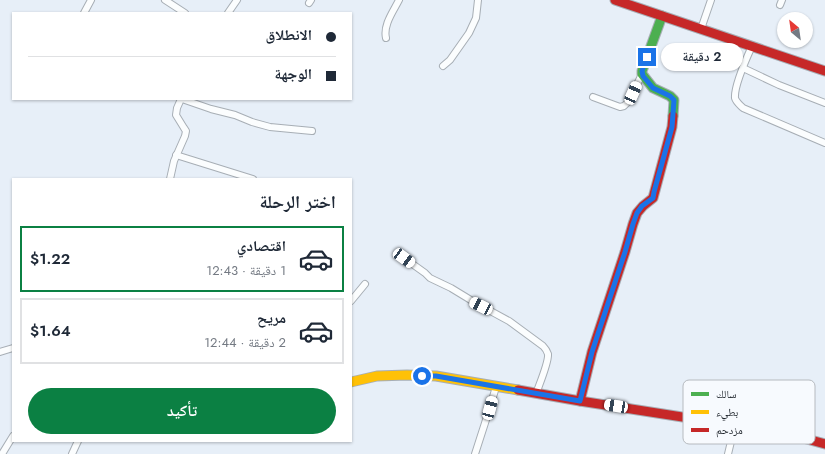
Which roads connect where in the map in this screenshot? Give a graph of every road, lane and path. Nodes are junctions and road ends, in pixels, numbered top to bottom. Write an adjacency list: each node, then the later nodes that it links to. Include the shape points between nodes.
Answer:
1 (91, 0): 8 (street)
2 (165, 0): 9 (street)
3 (237, 0): 10 (street)
4 (399, 0): 13 (street, via 386,26)
5 (478, 0): 15 (street, via 476,18 471,29 450,60)
6 (615, 0): 11 (street)
7 (711, 0): 12 (street)
8 (85, 12)
9 (183, 12)
10 (229, 12)
11 (662, 16): 12 (street); 18 (street)
12 (701, 29): 14 (street)
13 (386, 38)
14 (752, 46): 16 (street); 17 (street)
15 (442, 66)
16 (743, 68): 22 (street); 24 (street, via 735,98 739,105)
17 (825, 71)
18 (642, 74): 19 (street, via 629,102 624,106 620,107); 36 (street, via 653,88 674,100 672,127 653,198 642,206 633,224 592,352)
19 (593, 97)
20 (181, 100): 25 (street, via 176,115 186,132)
21 (184, 100): 23 (street, via 270,127)
22 (825, 103)
23 (312, 131)
24 (825, 143)
25 (176, 155): 26 (street); 27 (street)
26 (170, 178)
27 (249, 178)
28 (404, 258): 35 (street, via 430,278 509,321 543,346 548,356)
29 (365, 284): 30 (street)
30 (352, 300)
31 (12, 348): 32 (street)
32 (0, 352)
33 (352, 382): 34 (street, via 378,376 436,376)
34 (496, 387): 35 (street); 45 (street)
35 (536, 394): 36 (street)
36 (580, 401): 37 (street)
37 (683, 416)
38 (12, 438): 43 (street)
39 (815, 441): 42 (street)
40 (78, 442): 44 (street)
41 (730, 444): 46 (street)
42 (825, 444)
43 (2, 454)
44 (72, 454)
45 (475, 454)
46 (728, 454)

